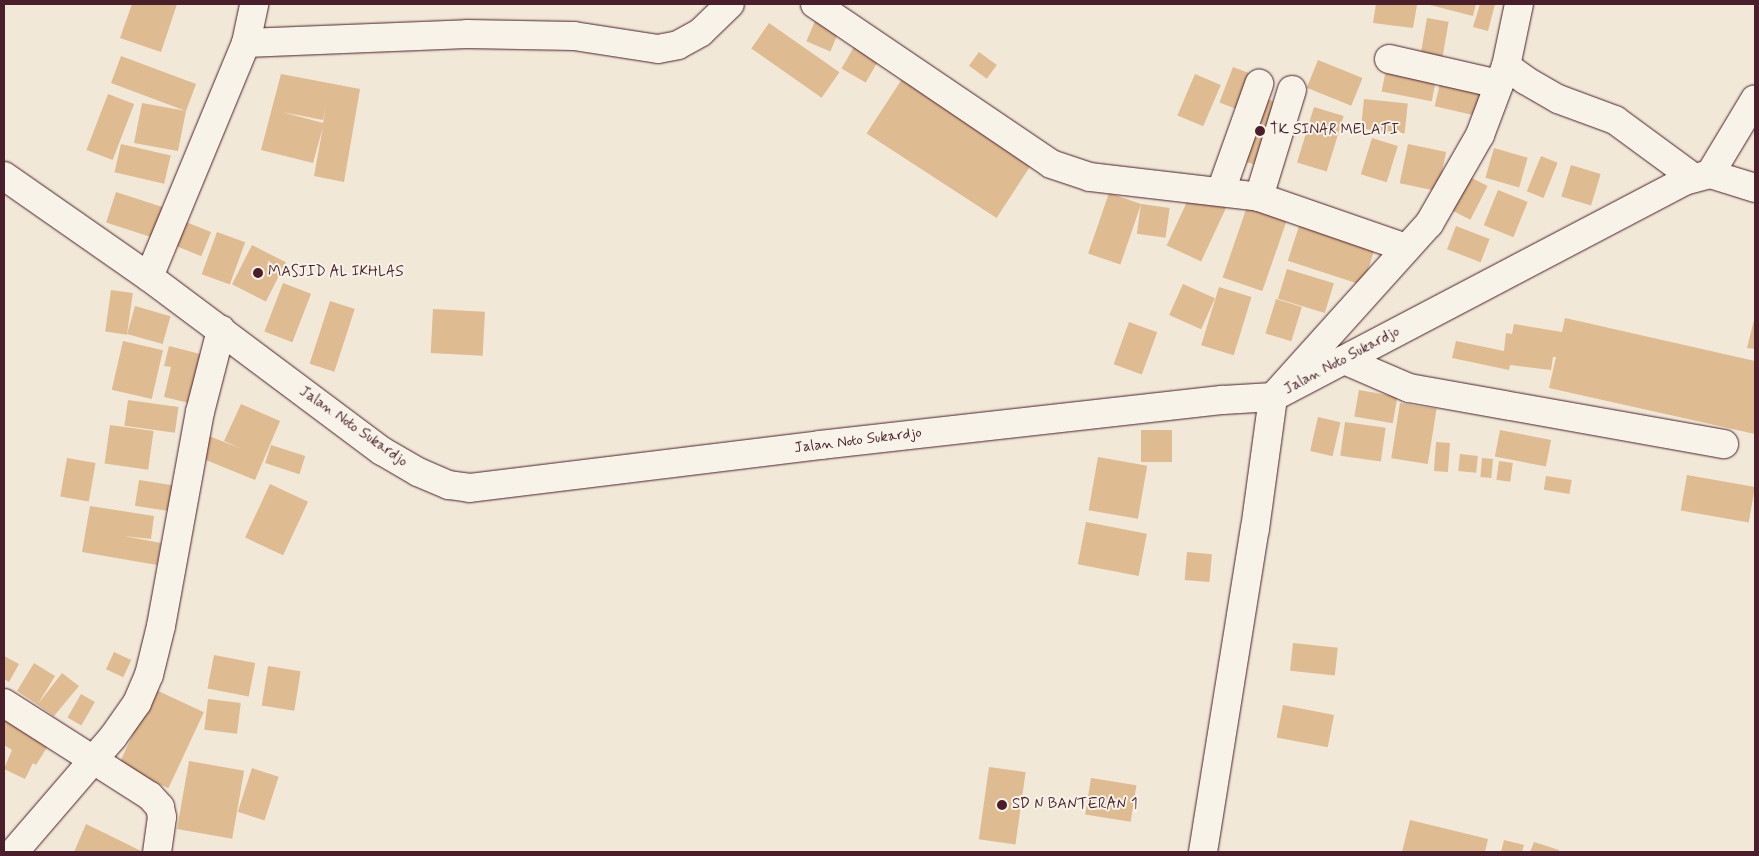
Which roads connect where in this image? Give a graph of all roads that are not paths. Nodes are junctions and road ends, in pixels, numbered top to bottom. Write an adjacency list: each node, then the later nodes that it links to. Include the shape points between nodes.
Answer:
1 (254, 4): 5 (street)
2 (730, 4): 5 (street, via 701,32 678,45 658,49 574,36 467,34)
3 (815, 4): 14 (street, via 1050,164 1090,177)
4 (1519, 4): 7 (street)
5 (246, 42): 17 (street)
6 (1389, 59): 7 (street)
7 (1503, 75): 12 (street, via 1525,80 1558,99 1615,120); 16 (street, via 1480,135 1429,224)
8 (1259, 84): 14 (street)
9 (1292, 90): 15 (street)
10 (1755, 99): 12 (street)
11 (4, 176): 17 (street, Jalan Noto Sukardjo)
12 (1702, 176): 13 (street); 19 (street, Jalan Noto Sukardjo, via 1684,181)
13 (1755, 188)
14 (1220, 191): 15 (street)
15 (1259, 197): 16 (street)
16 (1406, 248): 20 (street)
17 (148, 276): 18 (street, Jalan Noto Sukardjo)
18 (221, 330): 20 (street, Jalan Noto Sukardjo, via 382,451 418,472 449,485 470,488 820,445); 23 (street, via 198,420 161,626 148,675 137,703)
19 (1344, 360): 20 (street, Jalan Noto Sukardjo); 21 (street, via 1409,388)
20 (1272, 397): 26 (street, via 1255,529)
21 (1724, 444)
22 (4, 702): 23 (street)
23 (93, 759): 24 (street); 25 (street, via 150,796 160,807 162,817)
24 (14, 852)
25 (157, 852)
26 (1203, 852)

